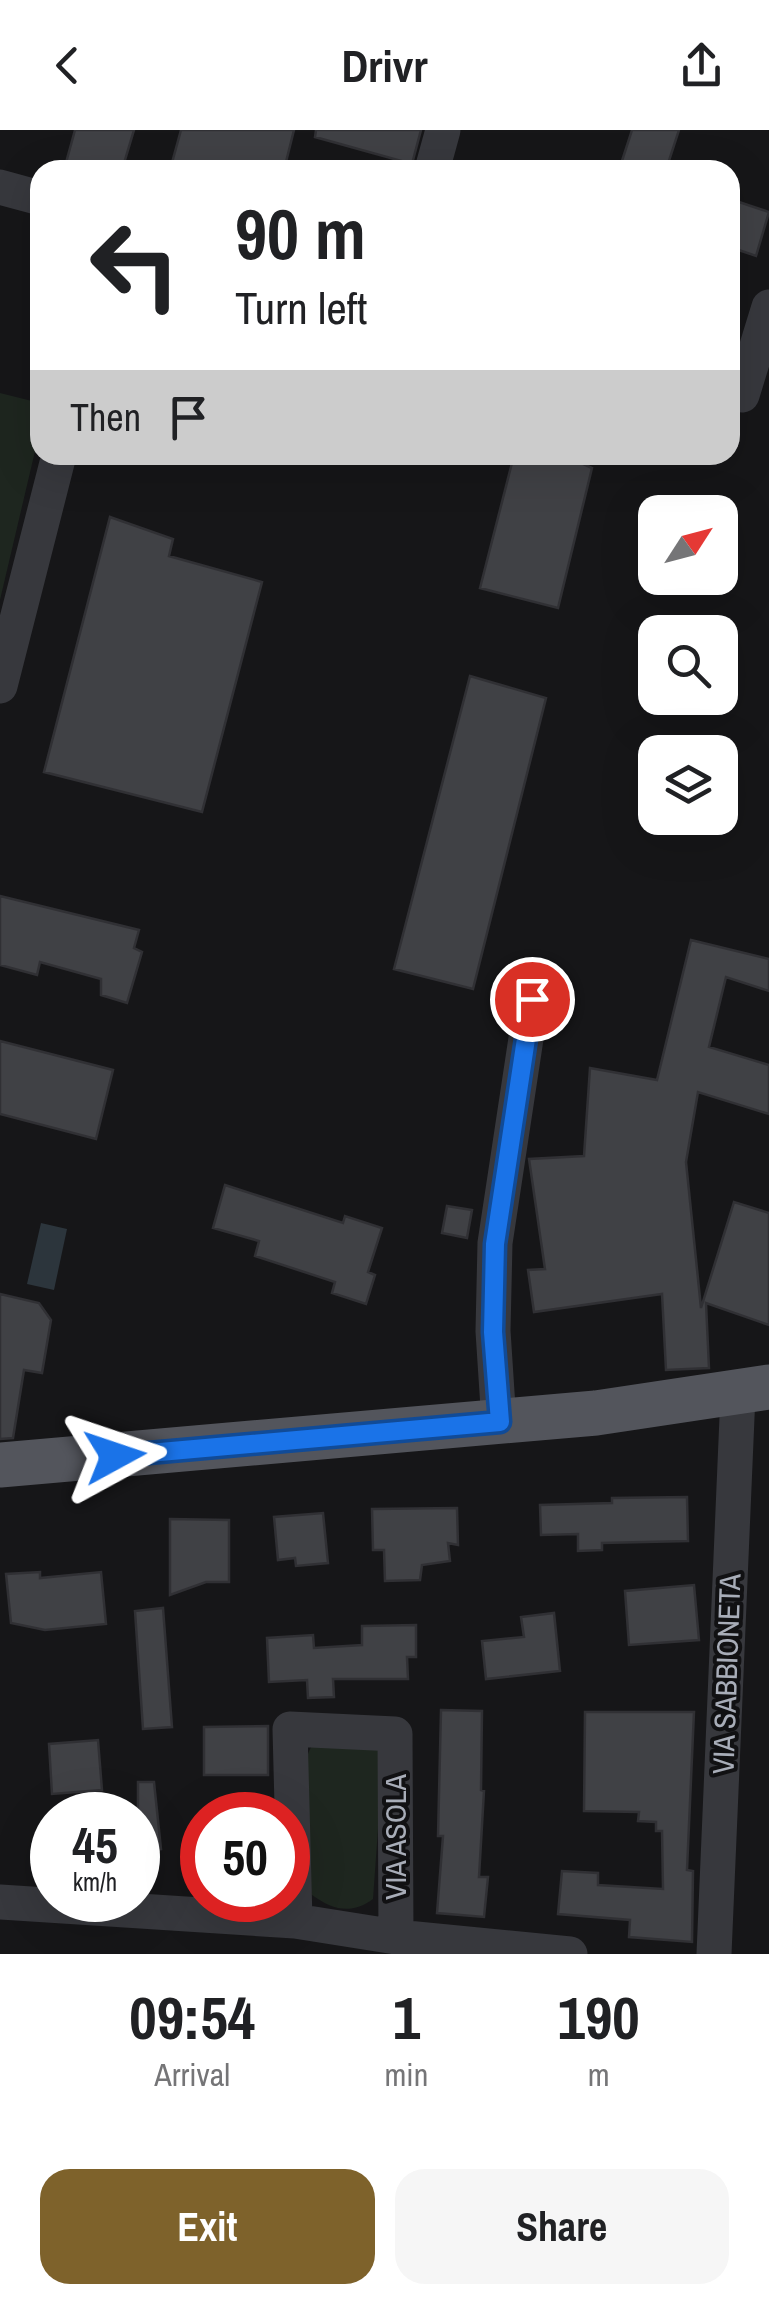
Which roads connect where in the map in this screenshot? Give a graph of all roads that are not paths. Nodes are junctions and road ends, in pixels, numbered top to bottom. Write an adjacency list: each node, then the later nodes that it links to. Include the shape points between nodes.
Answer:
1 (442, 130): 2 (street)
2 (434, 160)
3 (0, 187): 4 (street)
4 (30, 195)
5 (769, 307): 6 (street)
6 (747, 396)
7 (56, 465): 8 (street)
8 (0, 686)
9 (532, 999): 11 (street, via 495,1244)
10 (754, 1390): 11 (main road); 19 (street, VIA SABBIONETA)
11 (500, 1422): 12 (main road)
12 (0, 1466)
13 (292, 1792): 17 (street, VIA ASOLA, via 290,1729 396,1734)
14 (0, 1902): 15 (street, VIA ASOLA)
15 (180, 1914)
16 (301, 1922): 17 (street, VIA ASOLA)
17 (396, 1937): 18 (street, VIA ASOLA)
18 (570, 1954)
19 (714, 1954)

